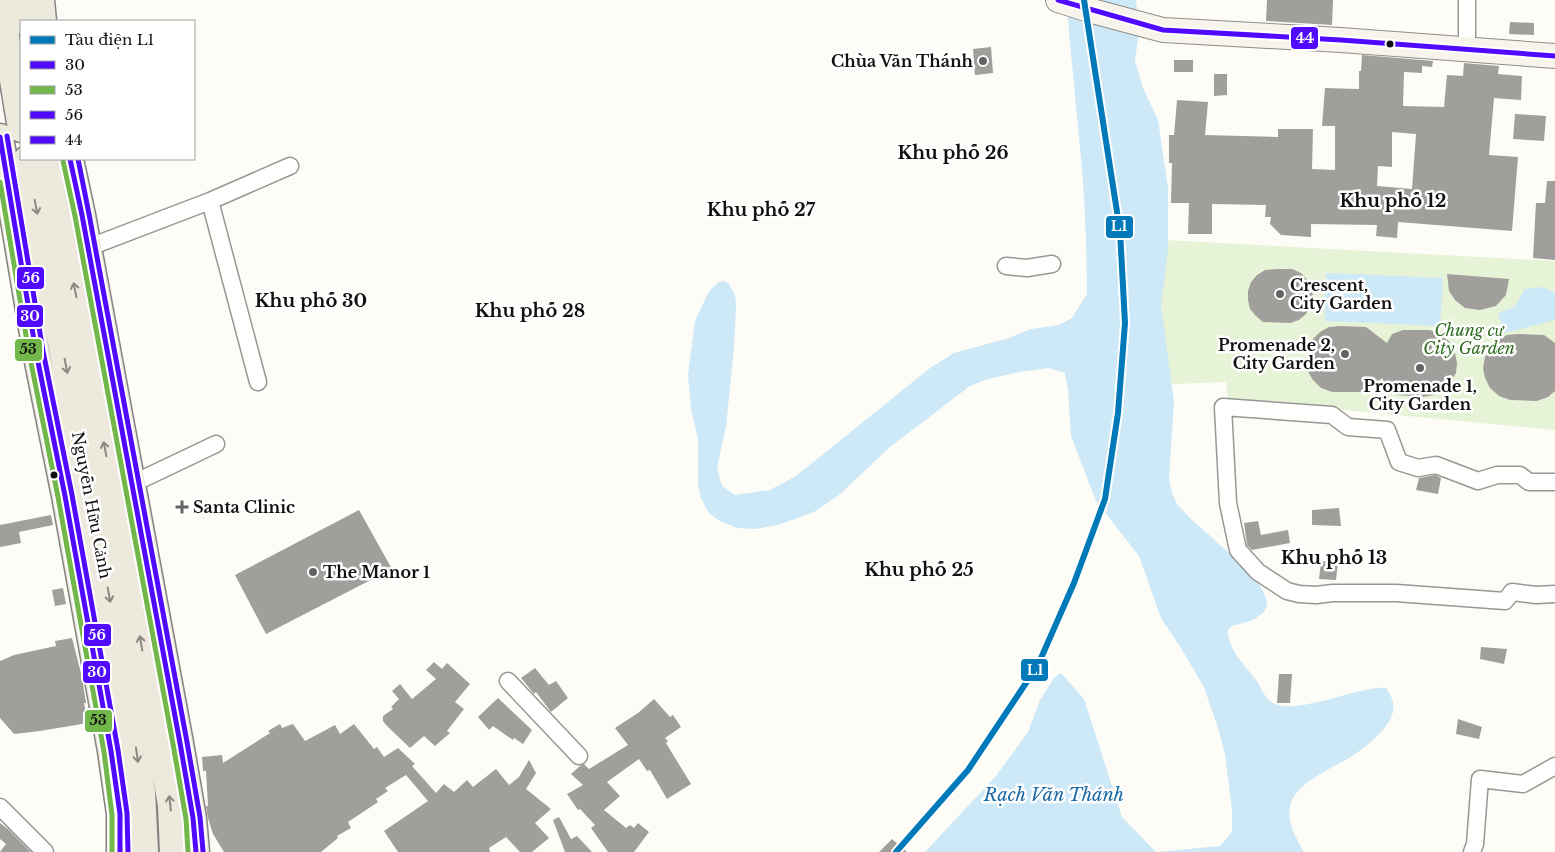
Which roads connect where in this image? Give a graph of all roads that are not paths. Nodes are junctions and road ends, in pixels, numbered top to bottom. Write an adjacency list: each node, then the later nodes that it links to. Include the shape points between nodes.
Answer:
1 (0, 0): 10 (main road)
2 (21, 0): 6 (main road)
3 (41, 0): 7 (main road)
4 (1058, 0): 8 (street, via 1163,30)
5 (1467, 0): 8 (street)
6 (23, 20)
7 (43, 20)
8 (1467, 50): 9 (street)
9 (1555, 56)
10 (6, 71): 11 (main road)
11 (19, 118)
12 (0, 137): 23 (main road, Nguyễn Hữu Cảnh, via 36,352)
13 (49, 160): 23 (main road, Nguyễn Hữu Cảnh)
14 (49, 160): 17 (main road, Nguyễn Hữu Cảnh)
15 (290, 166): 16 (street)
16 (210, 201): 17 (street); 20 (street)
17 (88, 248): 23 (main road, Nguyễn Hữu Cảnh)
18 (1052, 264): 19 (street, via 1027,268)
19 (1006, 266)
20 (258, 382)
21 (216, 444): 23 (street)
22 (1555, 482): 24 (street, via 1529,482 1520,475 1497,474 1478,481 1436,465 1418,468 1399,462 1387,430 1348,427 1332,415 1223,407 1228,503 1238,550 1258,572 1286,591 1316,595 1396,593 1504,601 1512,592)
23 (100, 490): 30 (main road, Nguyễn Hữu Cảnh); 31 (main road, Nguyễn Hữu Cảnh, one-way to 31, via 142,792); 32 (main road, Nguyễn Hữu Cảnh, one-way to 23, via 171,805); 33 (main road, Nguyễn Hữu Cảnh, via 189,792)
24 (1555, 594)
25 (508, 681): 26 (street)
26 (580, 756)
27 (1555, 766): 34 (street, via 1523,784 1480,779)
28 (0, 807): 29 (street)
29 (45, 852)
30 (120, 852)
31 (145, 852)
32 (173, 852)
33 (196, 852)
34 (1472, 852)

